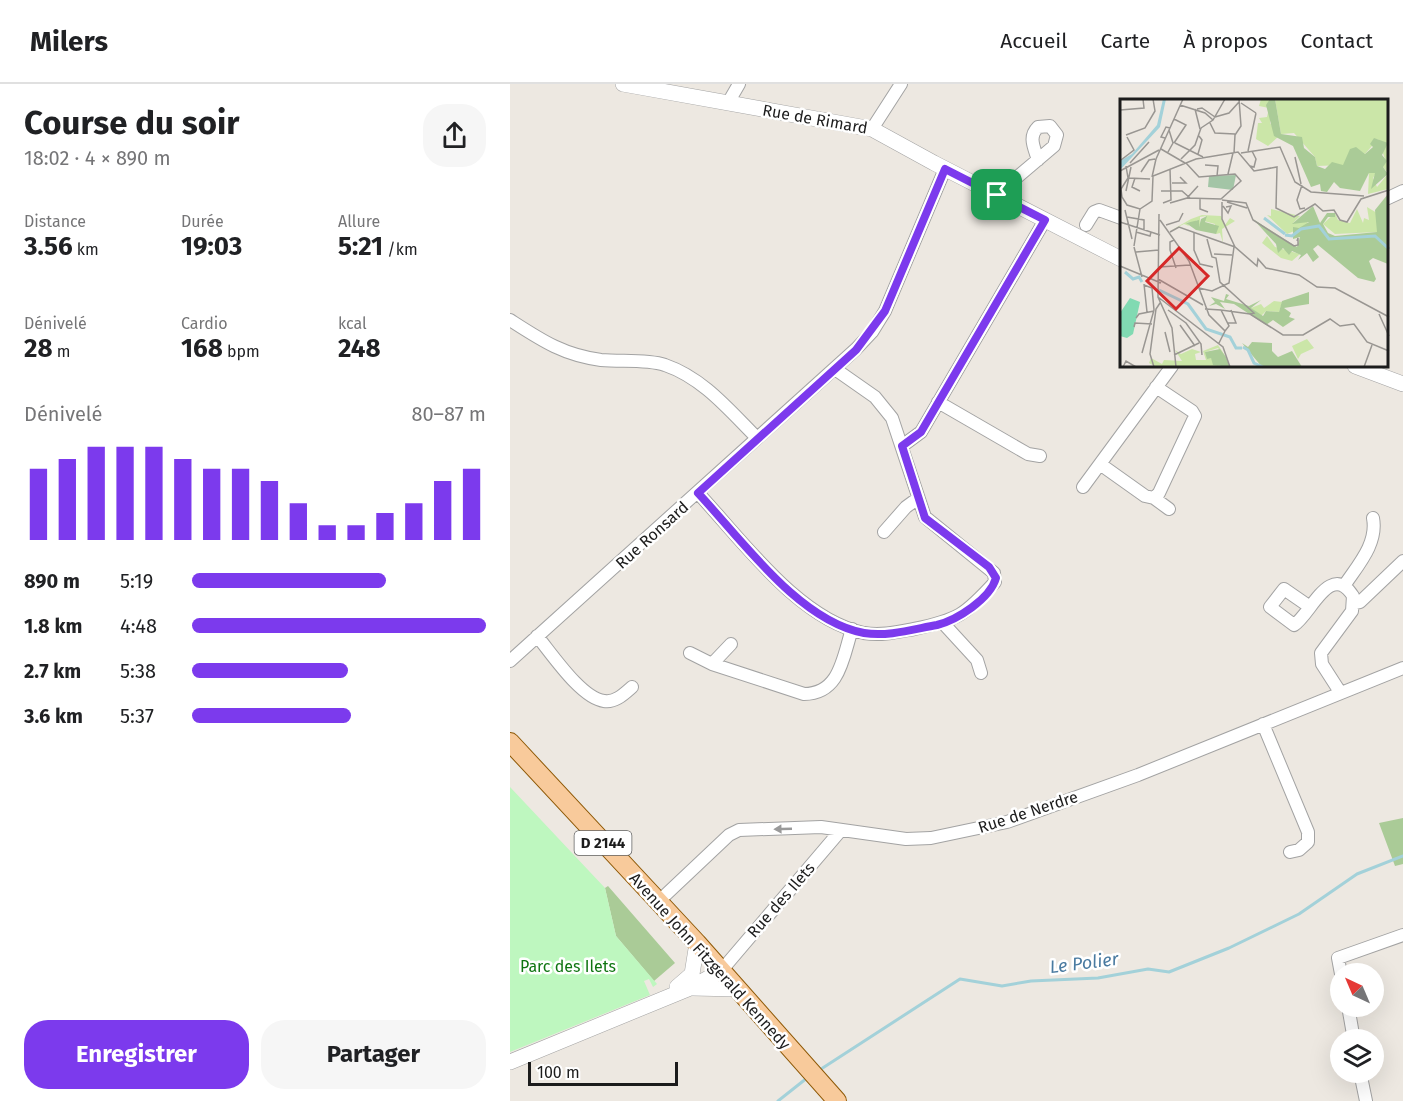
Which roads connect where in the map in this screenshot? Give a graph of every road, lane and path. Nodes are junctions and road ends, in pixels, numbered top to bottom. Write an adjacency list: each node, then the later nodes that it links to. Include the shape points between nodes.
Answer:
1 (623, 84): 4 (street, Rue de Rimard)
2 (739, 84): 4 (street)
3 (901, 84): 5 (street)
4 (728, 103): 5 (street, Rue de Rimard)
5 (872, 129): 7 (street, Rue de Rimard)
6 (1038, 160): 9 (street)
7 (945, 169): 9 (street, Rue de Rimard); 18 (street, Rue Ronsard, via 885,311 872,332)
8 (1403, 191): 10 (street)
9 (997, 195): 12 (street, Rue de Rimard)
10 (1388, 198)
11 (1120, 218): 13 (street, via 1099,210)
12 (1045, 220): 14 (street, Rue de Rimard); 21 (street)
13 (1086, 225)
14 (1120, 258)
15 (510, 320): 22 (street, via 554,349 600,360 663,364 714,394)
16 (1170, 368): 20 (street)
17 (1360, 368): 19 (street)
18 (835, 369): 22 (street, Rue Ronsard); 23 (street, via 884,406)
19 (1403, 384)
20 (1156, 387): 25 (street); 28 (street, via 1195,416 1160,493)
21 (939, 402): 23 (street, via 921,432); 24 (street, via 1028,454)
22 (756, 438): 27 (street, Rue Ronsard)
23 (902, 446): 29 (street)
24 (1040, 456)
25 (1100, 464): 26 (street); 28 (street, via 1145,496)
26 (1083, 487)
27 (698, 493): 38 (street, via 797,598 823,617); 39 (street, Rue Ronsard)
28 (1154, 498): 30 (street)
29 (917, 500): 32 (street); 37 (street, via 925,518 989,567 996,578 973,606)
30 (1169, 509)
31 (1373, 518): 34 (street, via 1375,529 1370,546)
32 (884, 532)
33 (1403, 561): 35 (street, via 1360,602)
34 (1344, 586): 35 (street); 36 (street, via 1337,584 1325,589)
35 (1354, 603): 47 (street, via 1321,653 1322,664)
36 (1310, 607)
37 (943, 623): 38 (street, via 882,634); 45 (street, via 977,660)
38 (852, 629): 43 (street, via 836,678 813,694)
39 (537, 636): 42 (street, Rue Ronsard); 46 (street, via 590,696 604,701 617,699)
40 (731, 644): 43 (street)
41 (690, 652): 43 (street)
42 (510, 661)
43 (712, 664)
44 (1403, 668): 47 (street, Rue de Nerdre)
45 (981, 672)
46 (632, 687)
47 (1340, 692): 48 (street, Rue de Nerdre)
48 (1263, 724): 50 (street, Rue de Nerdre, via 1007,822 931,838 890,838); 51 (street, via 1308,832 1304,847)
49 (510, 742): 52 (main road, Avenue John Fitzgerald Kennedy / D 2144)
50 (841, 830): 52 (street, Rue de Nerdre, one-way to 52, via 739,830); 56 (street, Rue des Ilets)
51 (1290, 852)
52 (658, 902): 54 (main road, Avenue John Fitzgerald Kennedy / D 2144)
53 (1403, 936): 55 (street, via 1338,958)
54 (697, 944): 56 (main road, Avenue John Fitzgerald Kennedy / D 2144); 57 (street)
55 (1339, 963)
56 (721, 971): 57 (street); 58 (main road, Avenue John Fitzgerald Kennedy / D 2144)
57 (691, 981): 58 (street); 59 (street, via 663,998)
58 (737, 989): 61 (main road, Avenue John Fitzgerald Kennedy / D 2144)
59 (510, 1062)
60 (1362, 1083): 62 (street)
61 (837, 1101)
62 (1366, 1101)

